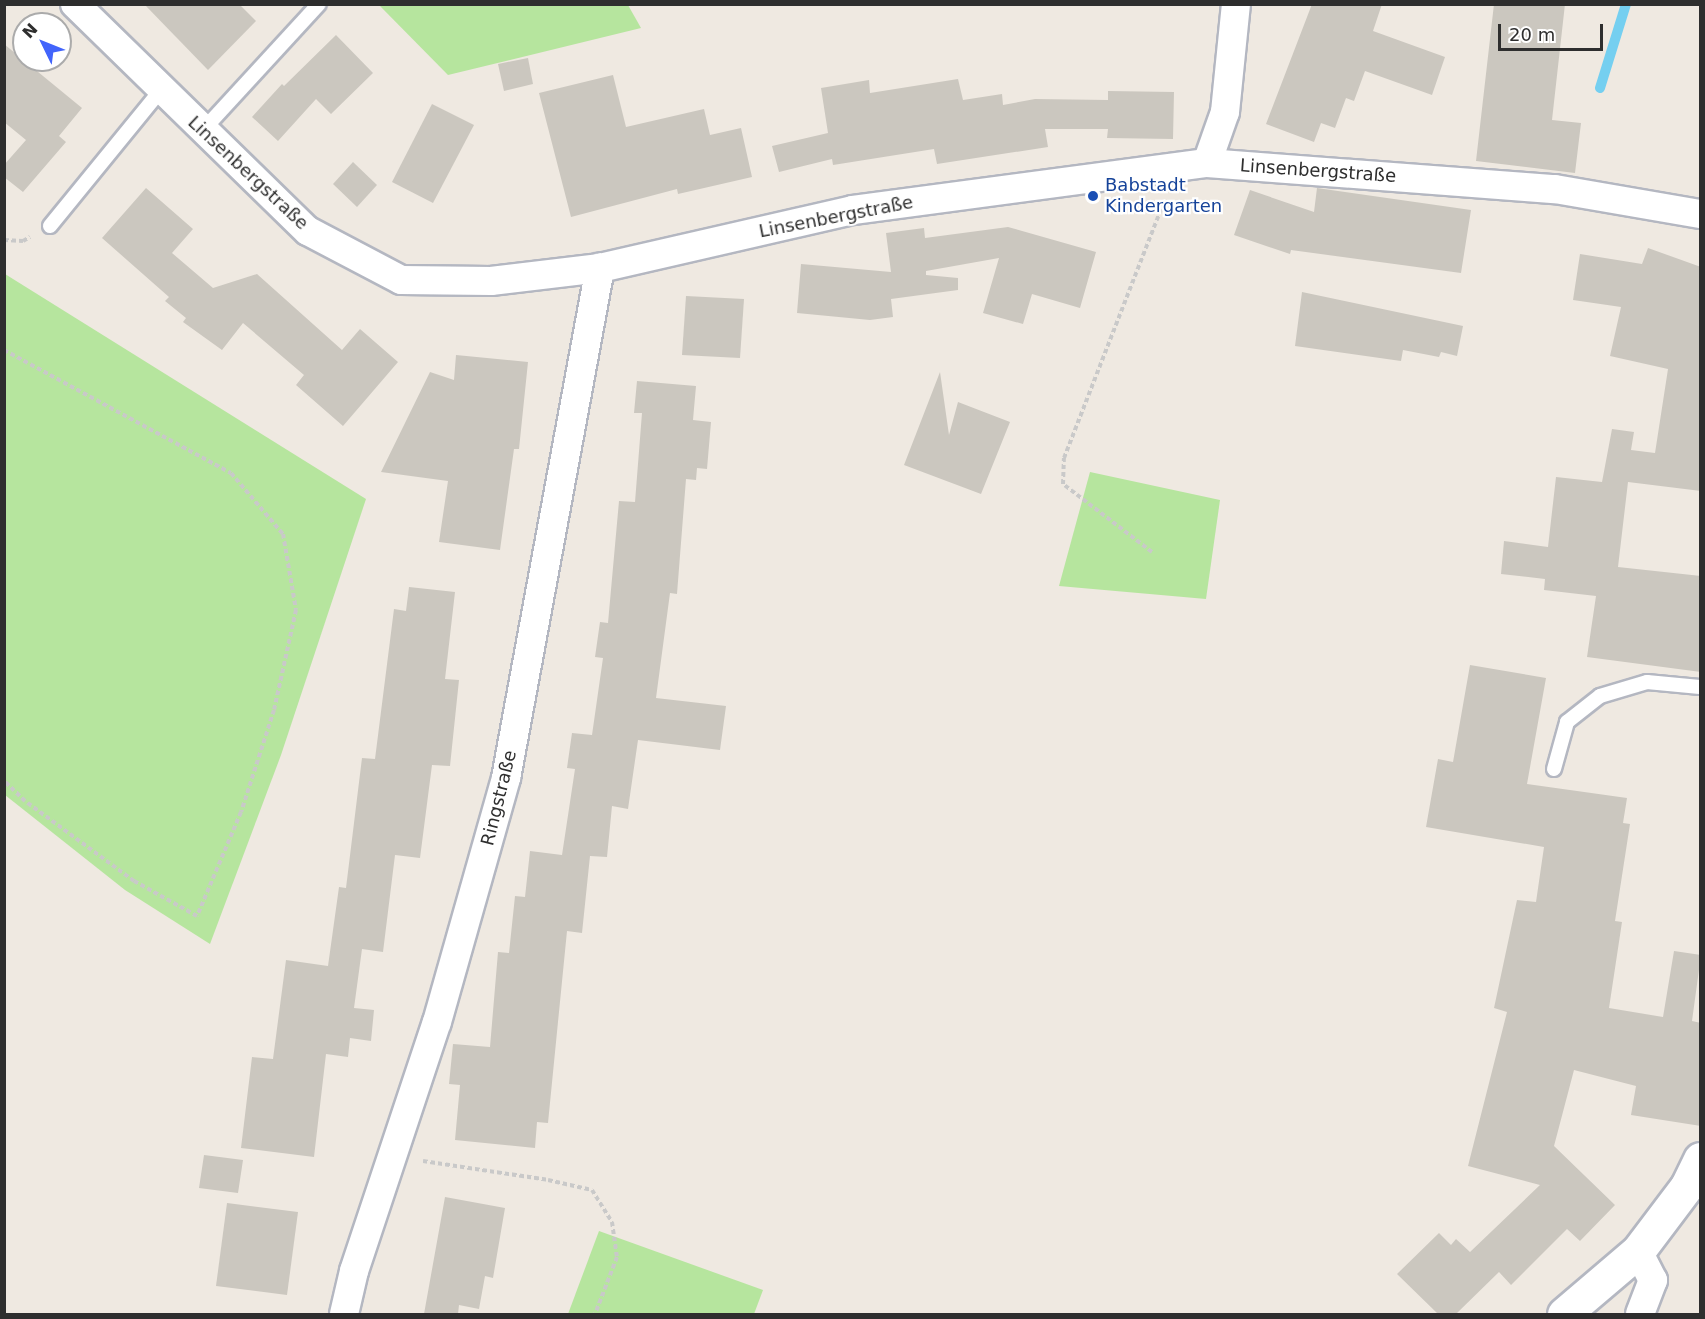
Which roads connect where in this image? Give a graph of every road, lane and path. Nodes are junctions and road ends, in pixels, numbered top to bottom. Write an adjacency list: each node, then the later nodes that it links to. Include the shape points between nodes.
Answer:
1 (75, 4): 4 (street, Linsenbergstraße)
2 (319, 4): 5 (lane)
3 (1236, 4): 6 (street, via 1225,112)
4 (161, 90): 5 (street, Linsenbergstraße); 9 (lane)
5 (203, 130): 10 (street, Linsenbergstraße, via 308,231 401,280 491,281)
6 (1207, 162): 7 (street, Linsenbergstraße); 8 (street, Linsenbergstraße, via 1555,189)
7 (1177, 166): 10 (street, Linsenbergstraße, via 853,210); 12 (path, via 1064,458 1063,484)
8 (1701, 214)
9 (50, 226)
10 (600, 268): 16 (street, Ringstraße, via 506,778 437,1022)
11 (4, 350): 15 (path, via 231,473 283,534 296,610 274,710 241,812 197,916 134,881 25,801)
12 (1152, 552)
13 (1701, 687): 14 (lane, via 1647,682 1600,696 1567,722)
14 (1554, 769)
15 (4, 781)
16 (392, 1157): 19 (street, Ringstraße); 20 (path, via 591,1190 612,1222 617,1257)
17 (1696, 1178): 18 (street)
18 (1638, 1251): 21 (street); 22 (street, via 1653,1280)
19 (344, 1314)
20 (595, 1314)
21 (1564, 1314)
22 (1640, 1314)

